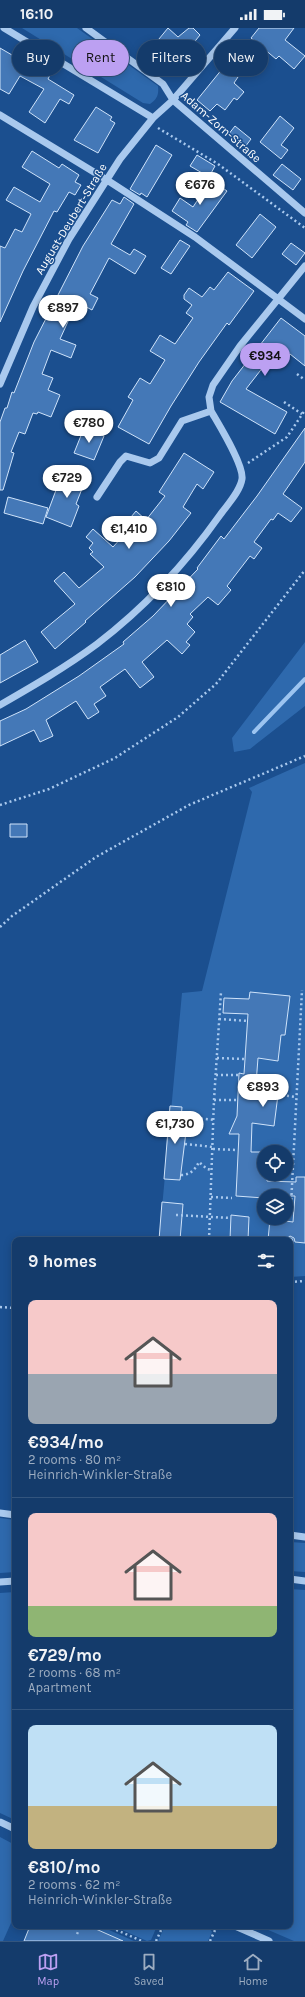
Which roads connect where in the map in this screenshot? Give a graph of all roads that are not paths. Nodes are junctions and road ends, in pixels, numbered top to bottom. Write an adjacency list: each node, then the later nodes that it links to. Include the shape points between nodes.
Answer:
1 (4, 28): 6 (street)
2 (86, 28): 4 (street, Adam-Zorn-Straße, via 163,84)
3 (235, 28): 4 (street, August-Deubert-Straße)
4 (173, 100): 6 (street, August-Deubert-Straße); 8 (street, Adam-Zorn-Straße)
5 (0, 115): 7 (street)
6 (151, 120): 7 (street, August-Deubert-Straße)
7 (106, 180): 10 (street, via 196,237); 12 (street, August-Deubert-Straße, via 69,239 33,307)
8 (305, 213)
9 (305, 266): 10 (street)
10 (278, 298): 11 (street); 13 (street, via 213,385 209,397)
11 (305, 319)
12 (0, 384)
13 (211, 411): 14 (street, via 182,421 159,458 150,463 126,456); 15 (street, via 241,468 242,481 209,531 144,603 98,643 49,677)
14 (97, 497)
15 (0, 705)
16 (0, 1513): 17 (street)
17 (12, 1515)
18 (293, 1535): 19 (street)
19 (305, 1537)
20 (293, 1579): 22 (street)
21 (12, 1581): 23 (street)
22 (305, 1581)
23 (0, 1582)
24 (0, 1822): 25 (street)
25 (12, 1828)
26 (242, 1929): 27 (street)
27 (269, 1941)

